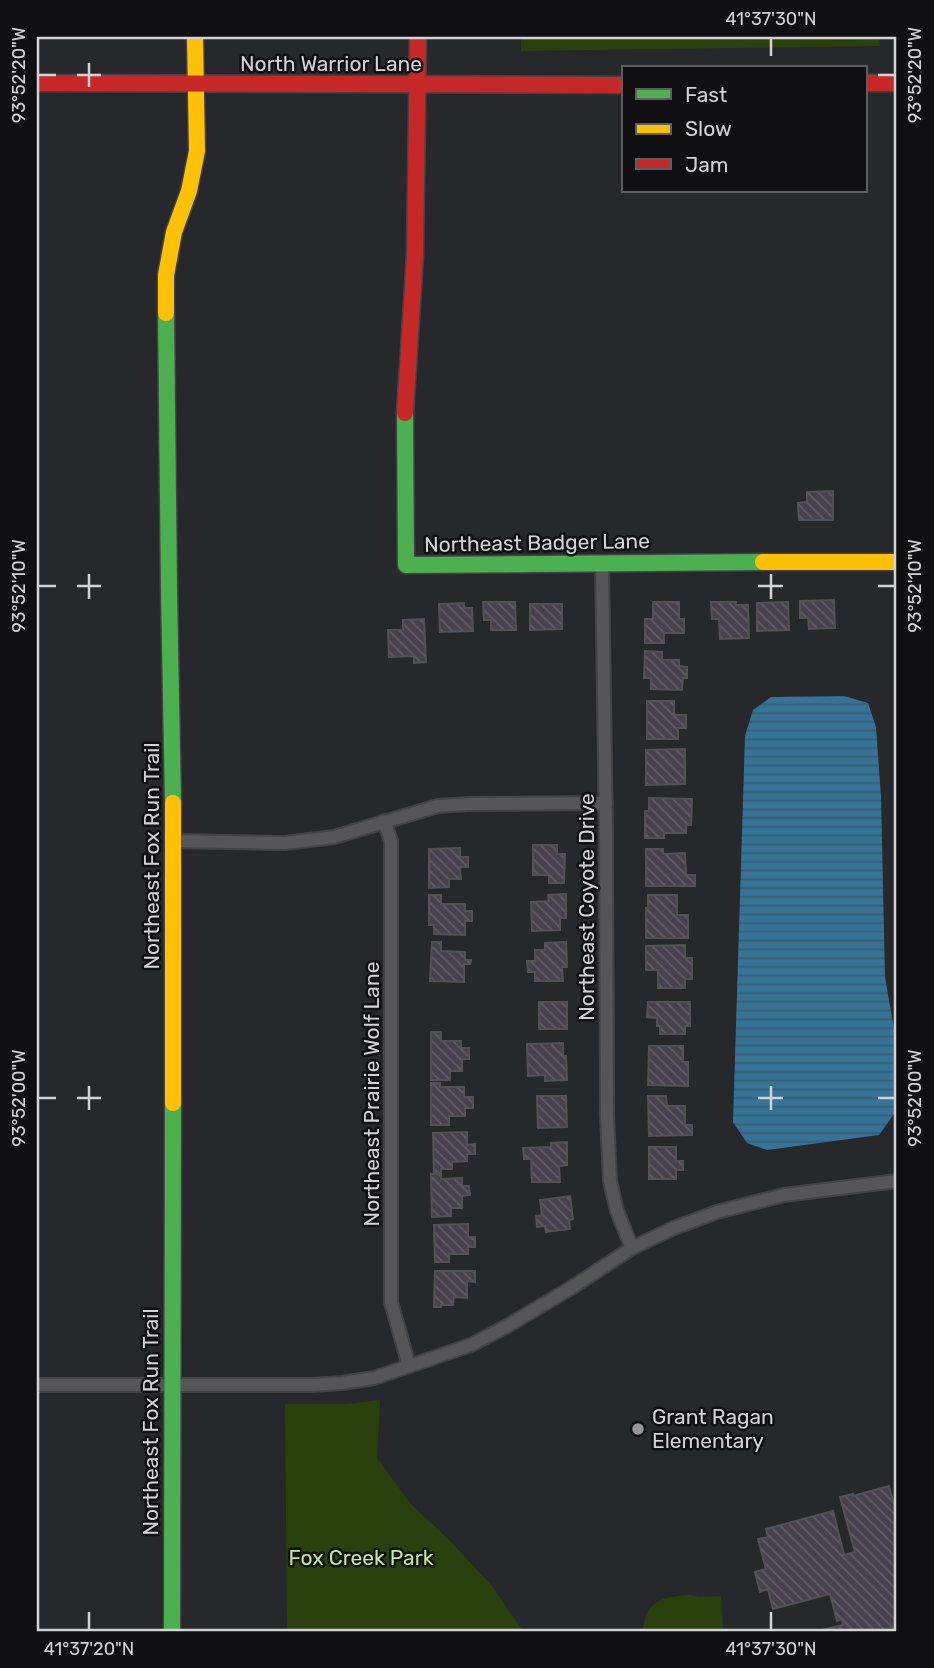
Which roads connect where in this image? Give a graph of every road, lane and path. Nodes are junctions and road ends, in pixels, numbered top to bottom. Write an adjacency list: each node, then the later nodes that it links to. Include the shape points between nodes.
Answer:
1 (195, 37): 6 (street, Northeast Fox Run Trail)
2 (418, 37): 7 (street)
3 (37, 83): 6 (street, North Warrior Lane)
4 (867, 83): 5 (street)
5 (897, 83)
6 (197, 84): 7 (street, North Warrior Lane); 13 (street, Northeast Fox Run Trail, via 197,151 166,275)
7 (416, 85): 8 (street, North Warrior Lane); 10 (street, Northeast Badger Lane, via 415,255 404,428 406,565)
8 (622, 85)
9 (897, 562): 10 (street, Northeast Badger Lane)
10 (602, 563): 11 (street, Northeast Coyote Drive)
11 (606, 803): 12 (street, via 438,806); 15 (street, Northeast Coyote Drive, via 610,1181)
12 (384, 821): 13 (street, via 334,837 285,843); 16 (street, Northeast Prairie Wolf Lane, via 391,841 391,1303)
13 (174, 841): 18 (street, Northeast Fox Run Trail)
14 (897, 1181): 15 (street, via 784,1195 717,1212)
15 (632, 1248): 16 (street, via 509,1325 471,1345)
16 (409, 1366): 18 (street, via 342,1384)
17 (37, 1385): 18 (street)
18 (172, 1385): 19 (street, Northeast Fox Run Trail)
19 (172, 1631)

